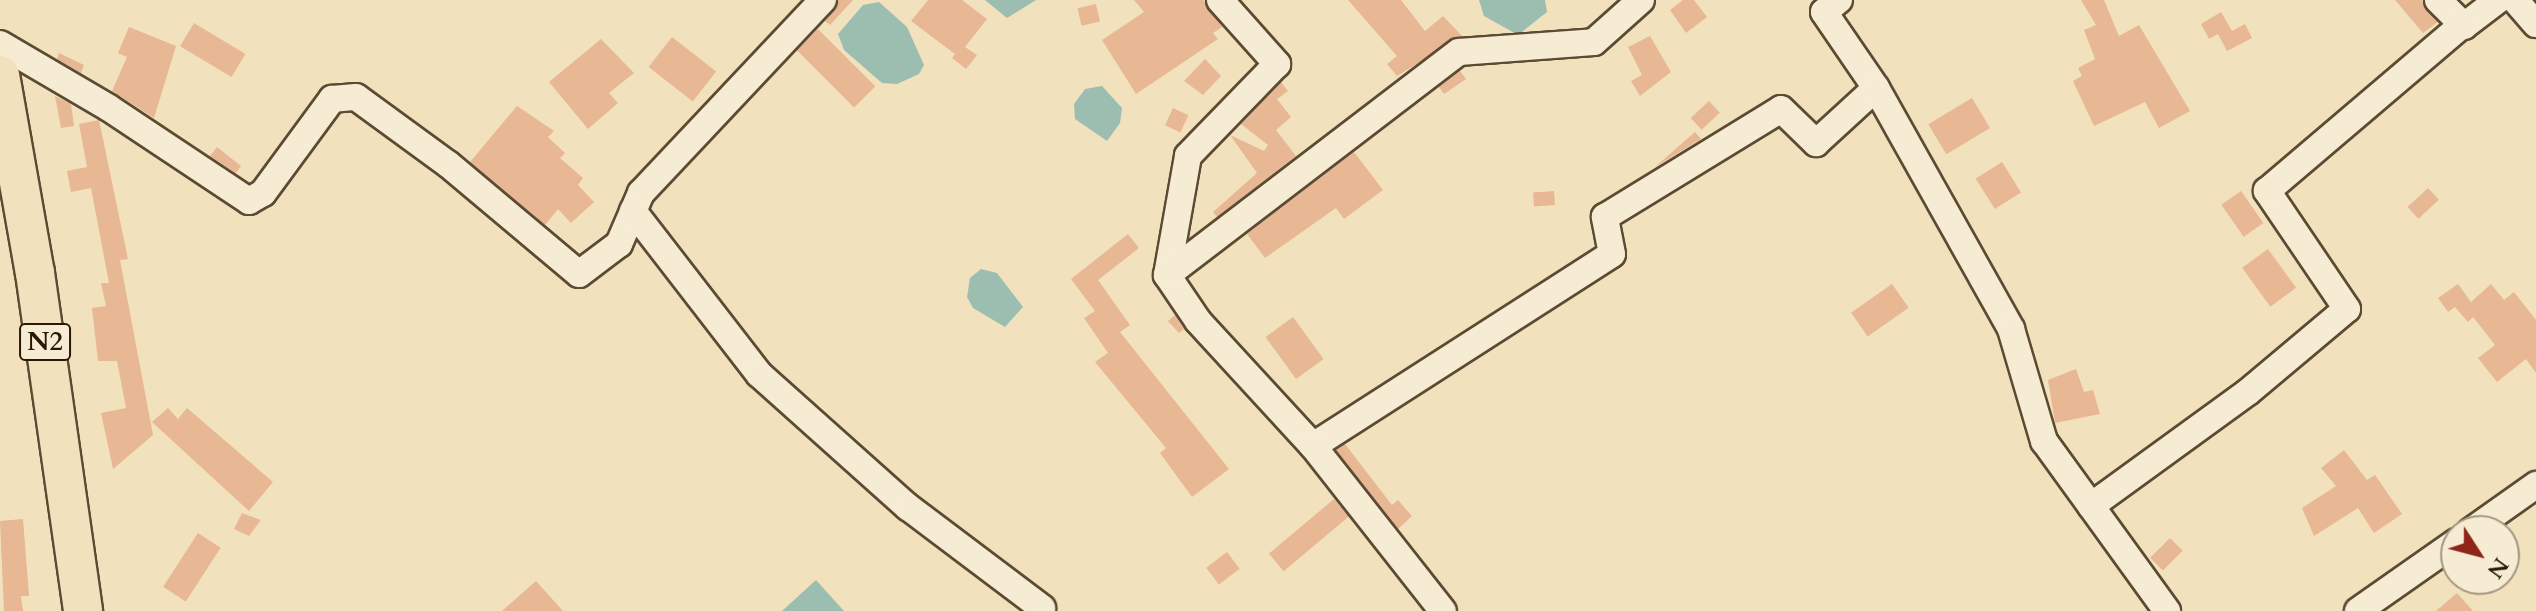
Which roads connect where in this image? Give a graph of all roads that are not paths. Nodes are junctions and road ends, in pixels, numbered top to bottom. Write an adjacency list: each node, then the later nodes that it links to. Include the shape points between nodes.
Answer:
1 (823, 0): 13 (street, via 641,193)
2 (1220, 0): 14 (street, via 1277,64 1188,156)
3 (1641, 0): 14 (street, via 1594,42 1459,52)
4 (1839, 0): 12 (street, via 1824,12)
5 (2438, 0): 9 (street)
6 (2498, 0): 9 (street)
7 (2515, 0): 8 (street)
8 (2536, 24)
9 (2462, 25): 17 (street, via 2267,191 2347,309 2248,392)
10 (0, 44): 13 (street, via 249,201 263,193 332,99 344,94 356,97 448,164 579,274 619,244)
11 (0, 75): 21 (highway, N2, via 35,273)
12 (1876, 88): 15 (street, via 1816,143 1781,109 1605,217 1612,254); 17 (street, via 2011,329 2044,441)
13 (633, 211): 20 (street, via 759,374 908,507)
14 (1167, 275): 15 (street, via 1198,321)
15 (1313, 446): 22 (street)
16 (2536, 485): 18 (street)
17 (2091, 506): 23 (street)
18 (2494, 515)
19 (2440, 553): 24 (street)
20 (1042, 608)
21 (83, 611)
22 (1443, 611)
23 (2167, 611)
24 (2358, 611)

